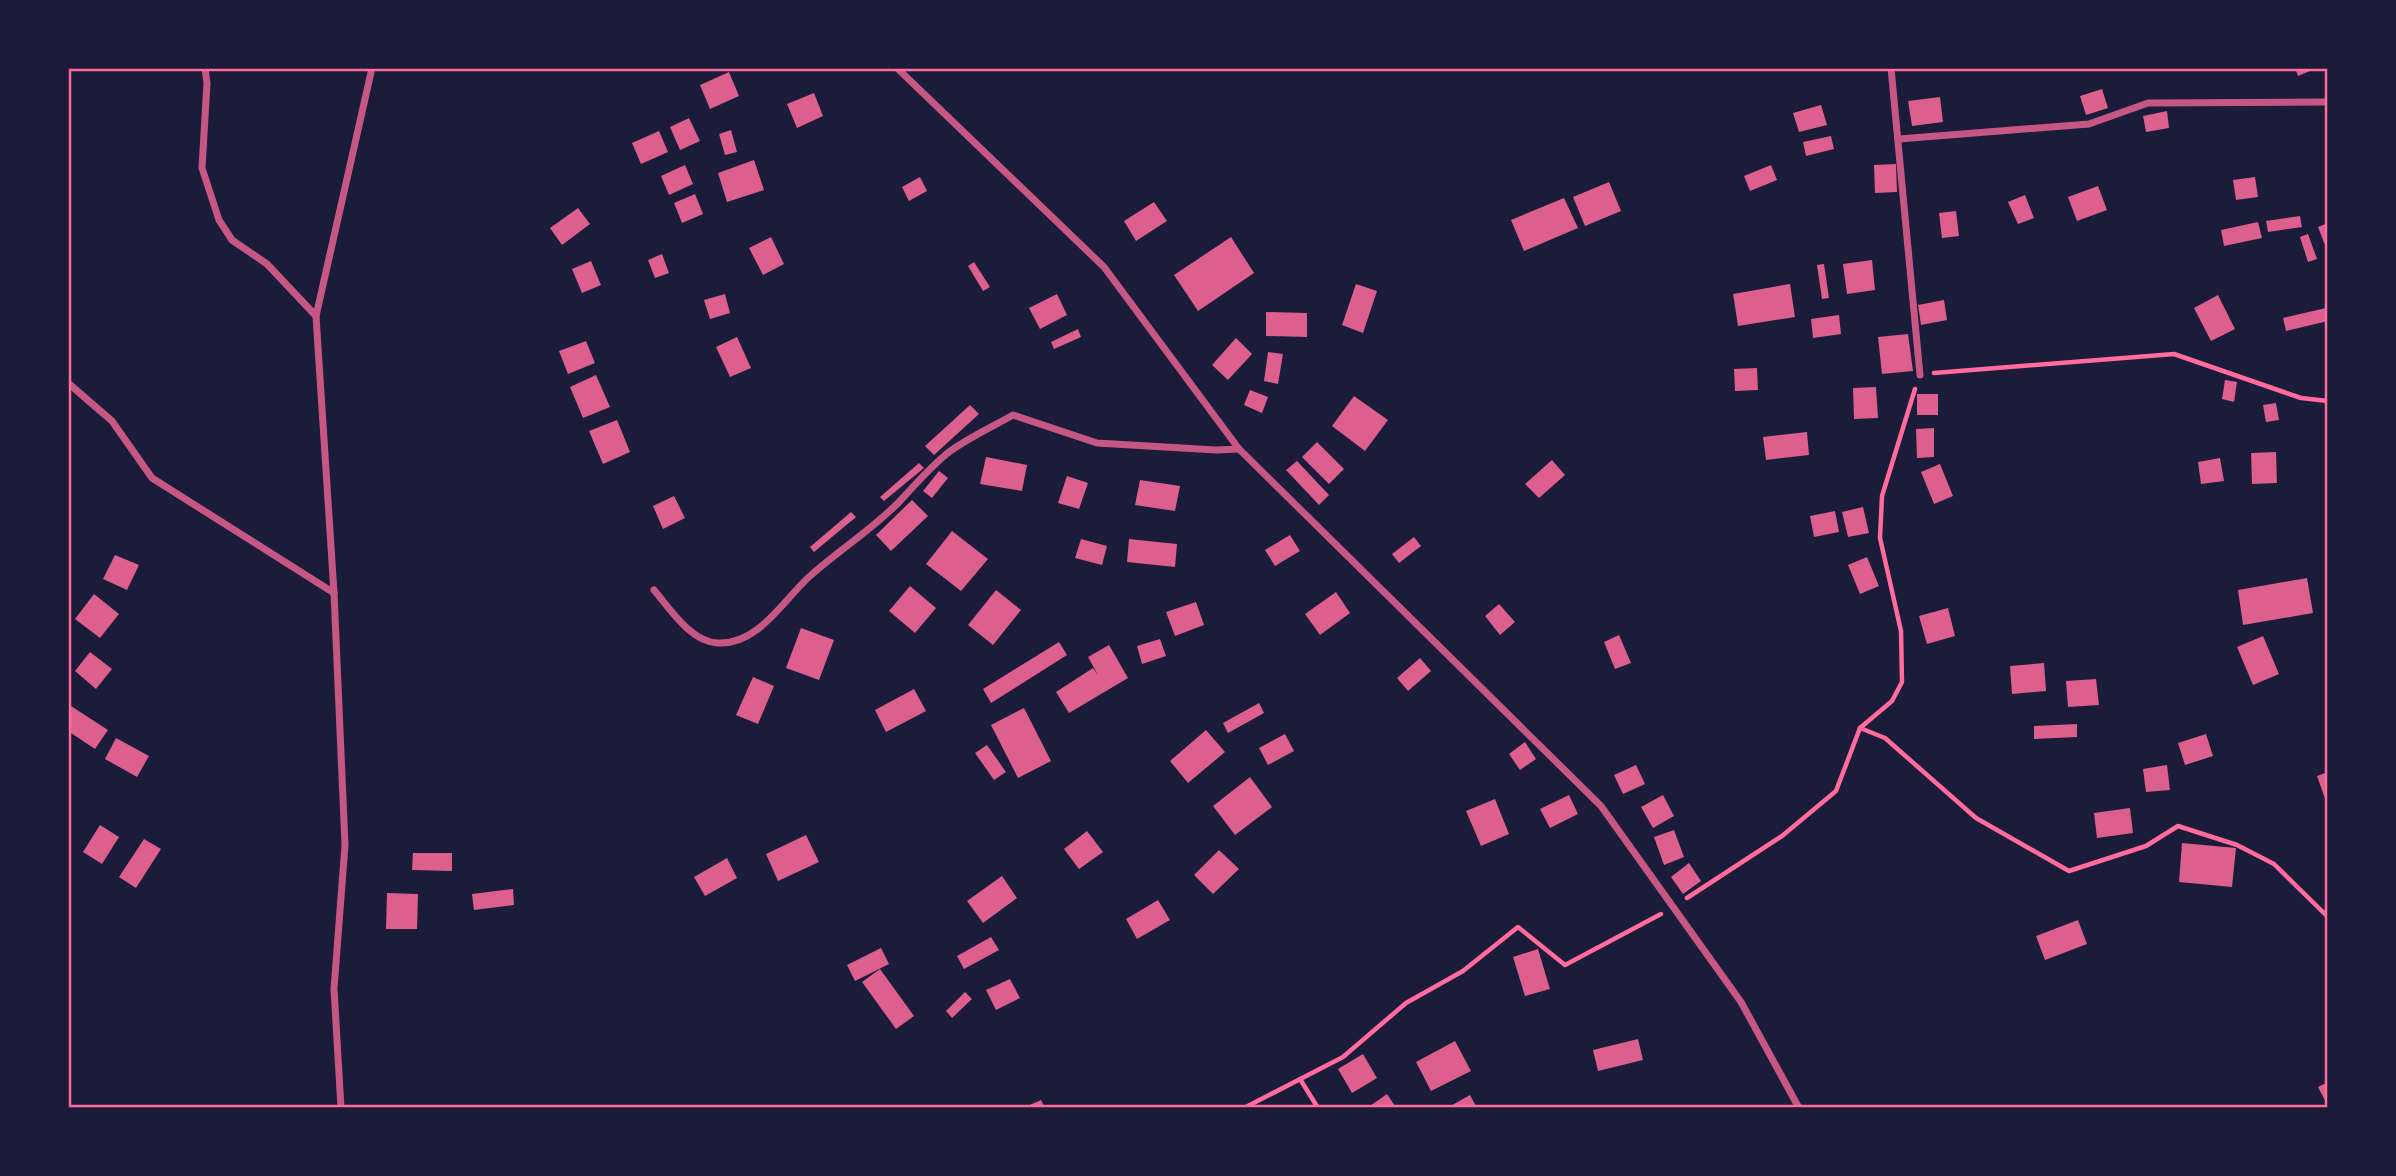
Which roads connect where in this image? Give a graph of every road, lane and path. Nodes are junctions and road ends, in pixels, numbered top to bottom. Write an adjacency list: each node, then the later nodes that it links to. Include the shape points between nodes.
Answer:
1 (205, 68): 7 (street, via 202,168 219,220 232,240 267,264)
2 (372, 68): 7 (street)
3 (897, 68): 11 (street, via 1104,267)
4 (1891, 68): 6 (street)
5 (2328, 102): 6 (street, via 2148,103 2089,124)
6 (1899, 139): 8 (street)
7 (316, 316): 13 (street)
8 (1920, 375): 10 (path, via 2174,354 2301,398); 14 (path, via 1882,496 1880,538 1901,631 1902,682 1892,701)
9 (68, 383): 13 (street, via 112,421 152,478)
10 (2328, 401)
11 (1239, 449): 12 (street, via 1097,443 1013,415 950,451 901,501 810,576 761,627 741,638 719,643 703,639 684,625); 15 (street, via 1601,806)
12 (654, 590)
13 (334, 593): 18 (street, via 345,845 334,989)
14 (1860, 728): 15 (path, via 1836,791 1782,836); 16 (path, via 1885,738 1976,818 2068,871 2146,846 2178,826 2237,845 2274,864)
15 (1674, 907): 17 (path, via 1565,965 1518,927 1463,971 1406,1003 1343,1057); 21 (street, via 1741,1002)
16 (2328, 917)
17 (1300, 1079): 19 (path); 20 (path)
18 (341, 1108)
19 (1244, 1108)
20 (1318, 1108)
21 (1799, 1108)

